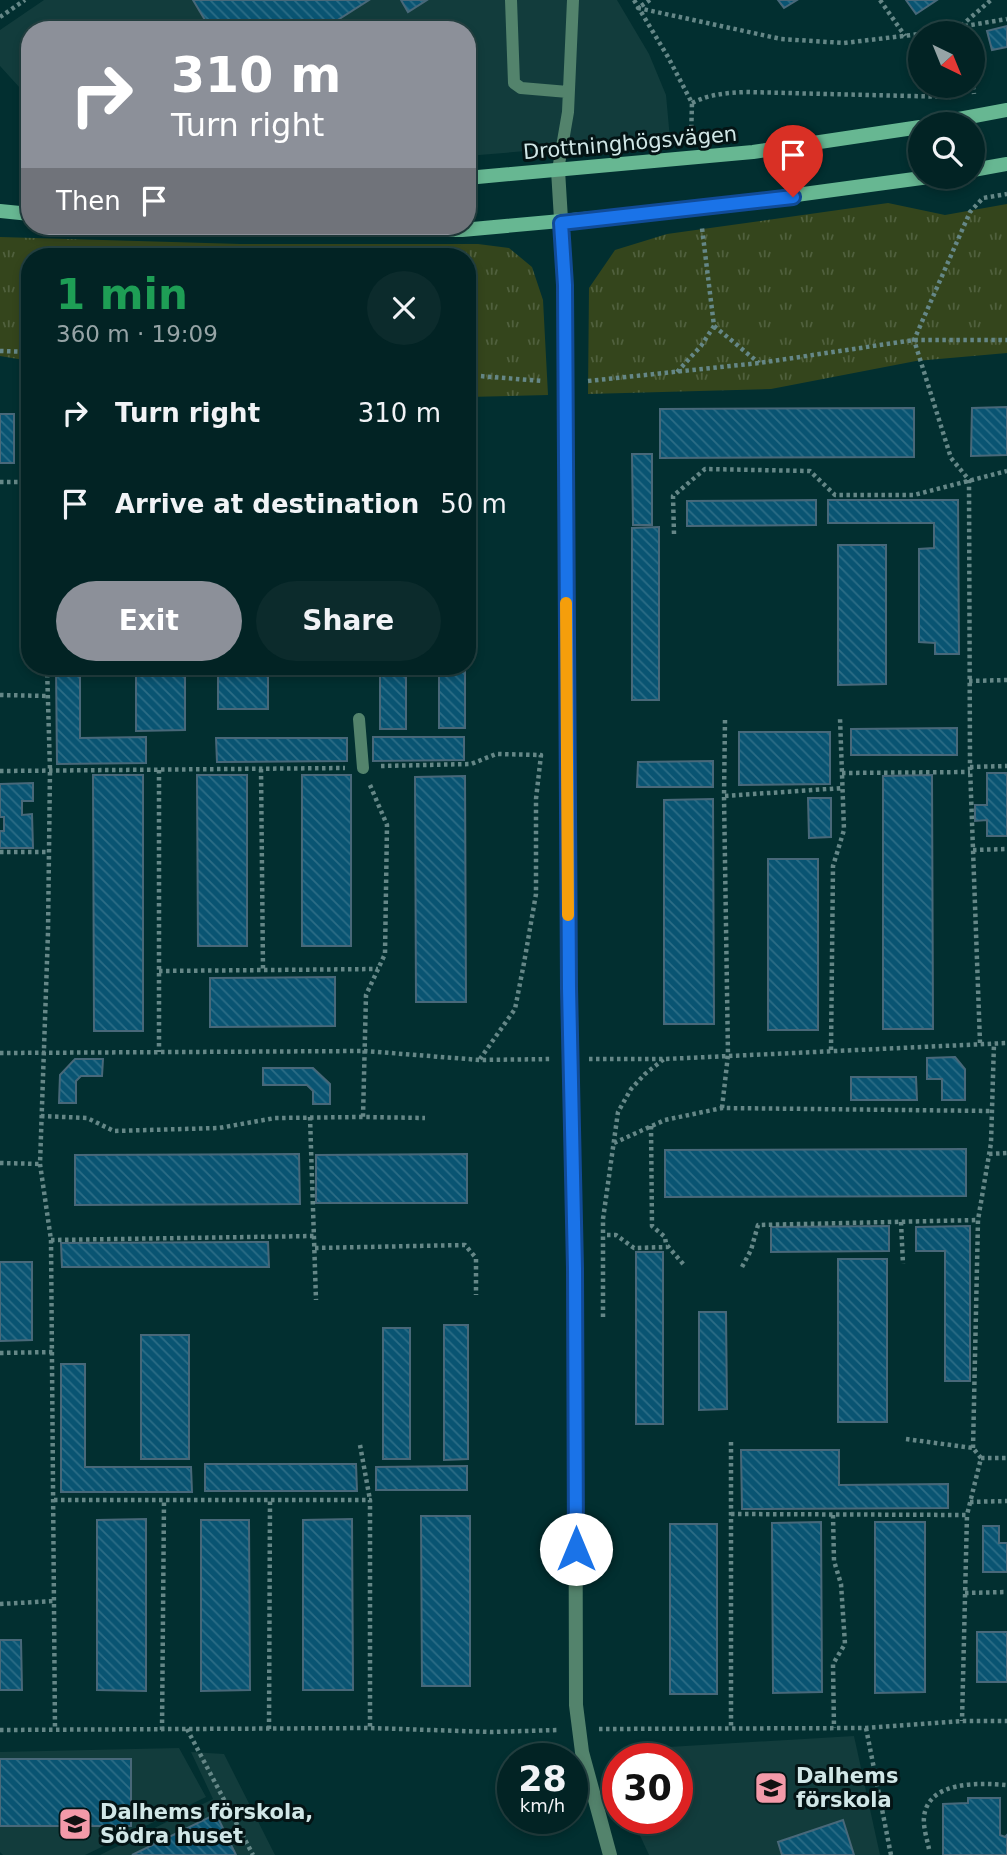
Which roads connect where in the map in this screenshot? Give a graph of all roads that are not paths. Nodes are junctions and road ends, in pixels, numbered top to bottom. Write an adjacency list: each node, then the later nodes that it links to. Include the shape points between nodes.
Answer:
1 (511, 0): 3 (lane, via 514,83 521,88)
2 (573, 0): 3 (lane)
3 (568, 92): 9 (lane)
4 (1007, 110): 5 (street)
5 (985, 114)
6 (908, 129): 9 (street, Drottninghögsvägen, via 753,152)
7 (1007, 164): 8 (street)
8 (985, 168)
9 (558, 170): 10 (street, Drottninghögsvägen); 15 (street)
10 (476, 177)
11 (908, 180): 15 (street)
12 (21, 206): 13 (street)
13 (0, 209): 14 (street)
14 (21, 212)
15 (561, 223): 16 (street); 19 (street, via 576,1705 582,1752)
16 (476, 229)
17 (359, 719): 18 (lane)
18 (363, 768)
19 (610, 1855)

